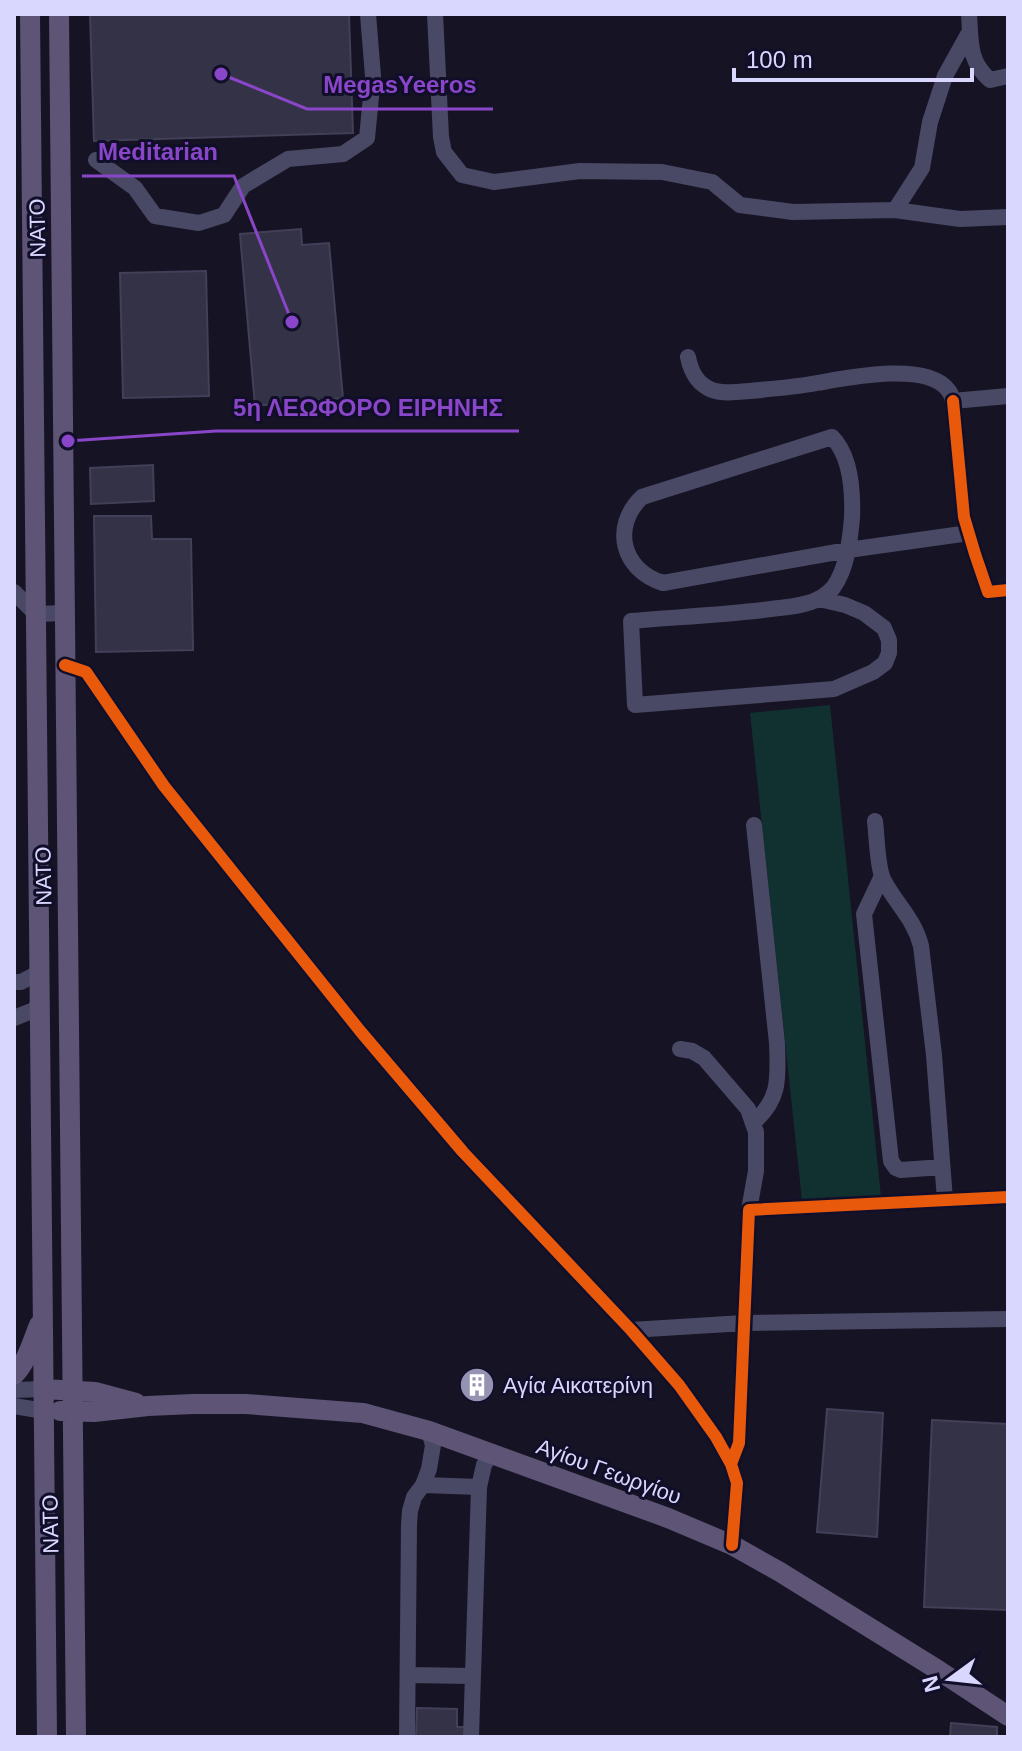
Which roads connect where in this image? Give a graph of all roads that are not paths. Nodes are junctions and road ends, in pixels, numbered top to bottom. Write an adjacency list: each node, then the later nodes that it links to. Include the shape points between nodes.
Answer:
1 (30, 14): 20 (main road, ΝΑΤΟ)
2 (59, 14): 19 (main road, ΝΑΤΟ)
3 (368, 14): 8 (street, via 373,76 367,138 343,154 288,159 243,186 224,215 199,223 155,216 135,188)
4 (435, 14): 9 (street, via 441,137 444,152 462,175 494,182 580,171 662,172 712,182 740,205 793,212)
5 (969, 14): 6 (street)
6 (970, 31): 7 (street, via 980,71 990,80); 9 (street, via 945,76 922,168)
7 (1008, 76)
8 (96, 160)
9 (895, 210): 10 (street, via 960,219)
10 (1008, 217)
11 (688, 357): 13 (street, via 696,379 713,390 770,389 883,374 932,379 947,388)
12 (1008, 396): 13 (street)
13 (953, 401): 14 (street)
14 (969, 533): 15 (street); 16 (street, via 988,592)
15 (848, 550): 15 (street, via 850,483 840,446 832,437 642,497 629,512 624,531 626,551 637,568 663,583); 18 (street, via 832,589)
16 (1008, 590)
17 (14, 592): 20 (street)
18 (819, 599): 18 (street, via 864,613 884,628 889,640 885,663 834,689 635,705 631,621 748,612)
19 (65, 613): 20 (street); 21 (main road, ΝΑΤΟ)
20 (36, 614): 25 (main road, ΝΑΤΟ)
21 (65, 665): 38 (street, via 86,672 164,786 361,1032 472,1162); 41 (main road, ΝΑΤΟ)
22 (875, 821): 24 (street)
23 (754, 825): 30 (street, via 778,1070 767,1110)
24 (882, 876): 31 (street, via 918,931); 31 (street, via 864,914 891,1161 901,1170)
25 (40, 972): 26 (street); 27 (main road, ΝΑΤΟ)
26 (14, 982)
27 (40, 1000): 28 (street, via 34,1010); 35 (main road, ΝΑΤΟ)
28 (14, 1018)
29 (680, 1049): 30 (street, via 704,1058)
30 (754, 1122): 34 (street, via 756,1159)
31 (942, 1167): 33 (street)
32 (1008, 1197): 33 (street)
33 (945, 1200): 34 (street)
34 (749, 1210): 37 (street)
35 (43, 1314): 39 (main road); 40 (main road, ΝΑΤΟ)
36 (1008, 1319): 37 (street)
37 (744, 1323): 38 (street); 49 (street, via 739,1443)
38 (631, 1330): 49 (street, via 679,1385)
39 (14, 1375)
40 (44, 1389): 41 (main road, Αγίου Γεωργίου); 42 (street); 45 (main road, ΝΑΤΟ)
41 (73, 1389): 44 (main road, Αγίου Γεωργίου); 46 (main road, ΝΑΤΟ)
42 (14, 1390)
43 (14, 1406): 45 (street)
44 (148, 1406): 46 (main road, Αγίου Γεωργίου); 47 (main road, Αγίου Γεωργίου, via 335,1409)
45 (44, 1411): 46 (main road, Αγίου Γεωργίου); 56 (main road, ΝΑΤΟ)
46 (73, 1412): 57 (main road, ΝΑΤΟ)
47 (429, 1431): 48 (main road, Αγίου Γεωργίου); 50 (street, via 433,1445)
48 (491, 1453): 51 (street); 52 (main road, Αγίου Γεωργίου)
49 (731, 1464): 52 (street, via 737,1483)
50 (423, 1485): 51 (street); 53 (street, via 410,1511)
51 (479, 1487): 54 (street)
52 (732, 1545): 55 (main road, Αγίου Γεωργίου)
53 (408, 1675): 54 (street); 58 (street)
54 (472, 1676): 59 (street)
55 (1008, 1716)
56 (47, 1737)
57 (76, 1737)
58 (407, 1737)
59 (471, 1737)

